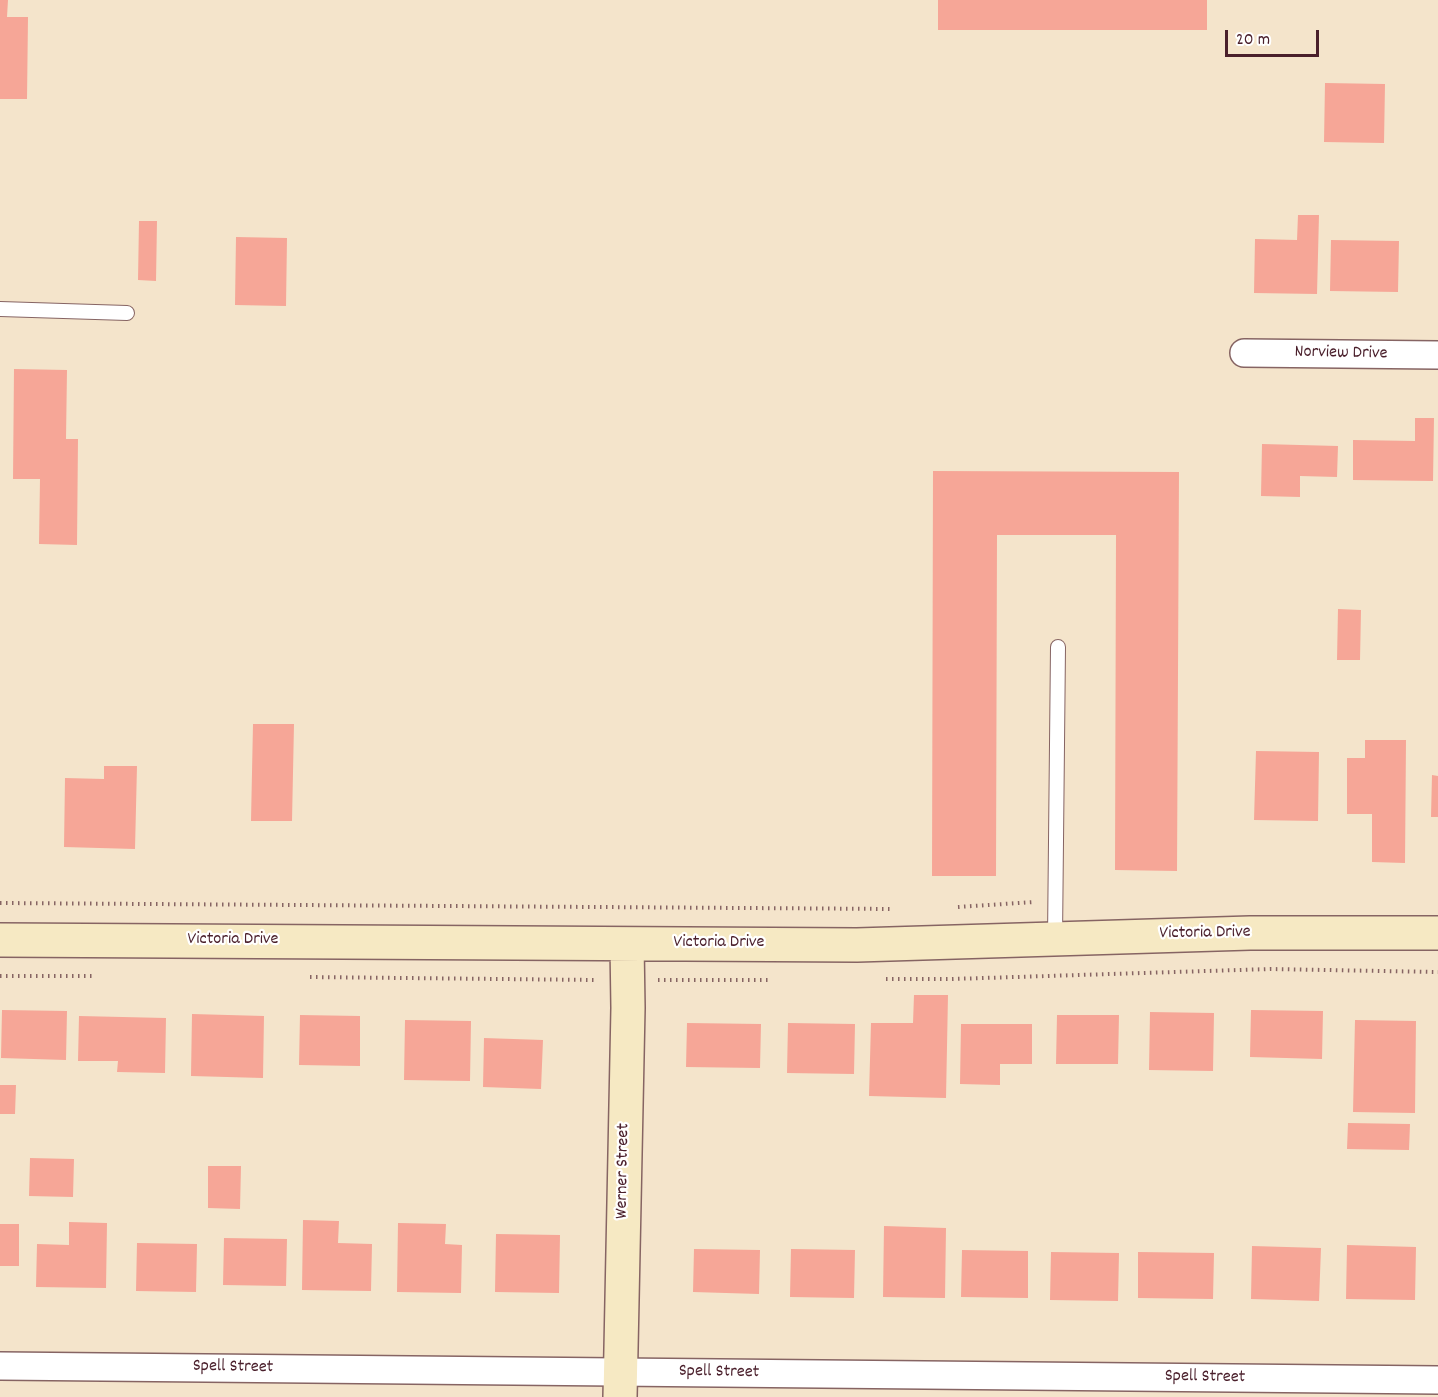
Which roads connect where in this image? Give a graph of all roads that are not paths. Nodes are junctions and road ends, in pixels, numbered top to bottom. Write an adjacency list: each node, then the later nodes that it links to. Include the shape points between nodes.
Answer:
1 (0, 309): 2 (lane)
2 (127, 312)
3 (1244, 353): 4 (street, Norview Drive)
4 (1438, 355)
5 (1058, 647): 7 (lane)
6 (1438, 933): 7 (street, Victoria Drive)
7 (1055, 938): 9 (street, Victoria Drive, via 857,945)
8 (0, 940): 9 (street, Victoria Drive)
9 (627, 944): 12 (street, Werner Street)
10 (0, 1366): 12 (street, Spell Street)
11 (1438, 1380): 12 (street, Spell Street)
12 (620, 1384)

